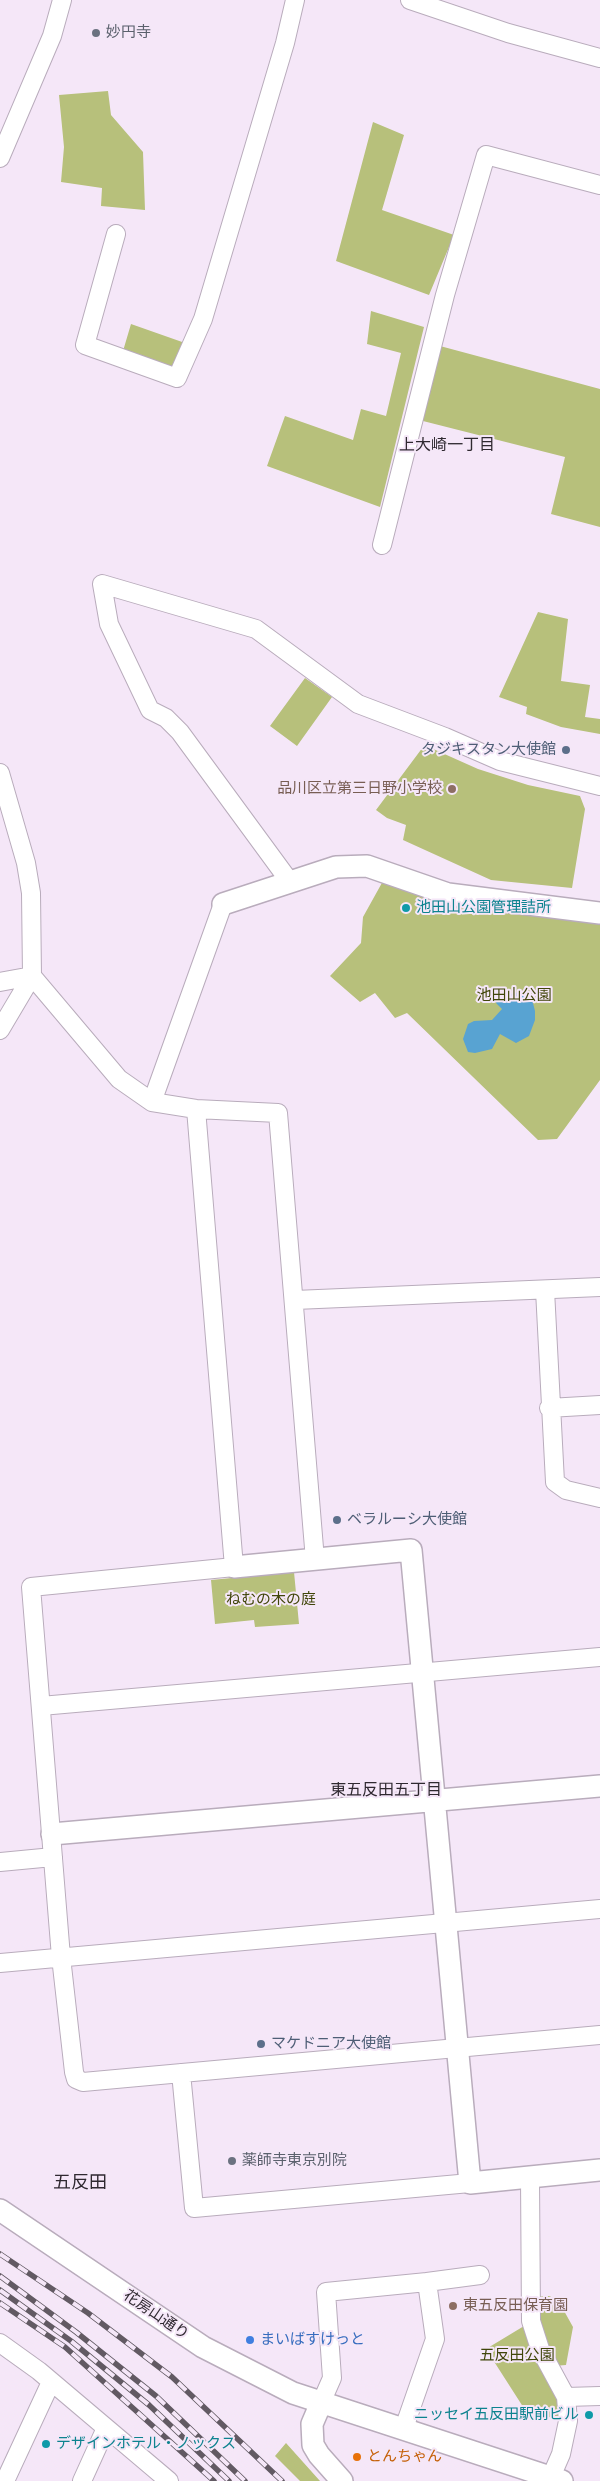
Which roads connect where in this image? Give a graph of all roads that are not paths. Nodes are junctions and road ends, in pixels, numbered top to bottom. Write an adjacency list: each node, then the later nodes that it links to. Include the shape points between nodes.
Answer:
1 (62, 0): 5 (street, via 52,36)
2 (295, 0): 7 (street, via 204,319 177,378 85,345)
3 (410, 0): 4 (street, via 508,33)
4 (600, 58)
5 (0, 158)
6 (600, 185): 8 (street, via 486,155 445,295)
7 (116, 234)
8 (382, 545)
9 (0, 773): 11 (street)
10 (600, 786): 12 (street, via 500,761 358,704 256,629 102,584 108,624 150,710 166,718 180,732)
11 (3, 794): 15 (street, via 26,863 31,893)
12 (290, 882): 13 (street); 14 (street, via 336,867 367,866 448,894)
13 (223, 904): 18 (street)
14 (600, 913)
15 (32, 976): 16 (street); 17 (street); 18 (street, via 119,1079)
16 (0, 982)
17 (0, 1030)
18 (152, 1102): 19 (street)
19 (196, 1109): 22 (street, via 278,1113); 27 (street)
20 (600, 1287): 21 (street)
21 (545, 1290): 22 (street); 24 (street)
22 (295, 1300): 26 (street)
23 (600, 1405): 24 (street)
24 (549, 1408): 25 (street, via 554,1482 566,1490)
25 (600, 1498)
26 (315, 1560): 27 (street); 29 (street, via 411,1550)
27 (234, 1567): 30 (street, via 31,1587)
28 (600, 1657): 29 (street)
29 (424, 1672): 30 (street); 32 (street)
30 (41, 1706): 33 (street)
31 (600, 1786): 32 (street)
32 (434, 1802): 33 (street); 37 (street)
33 (52, 1834): 34 (street)
34 (53, 1857): 35 (street); 38 (street)
35 (0, 1862)
36 (600, 1909): 37 (street)
37 (447, 1922): 38 (street); 41 (street)
38 (61, 1957): 39 (street); 42 (street, via 76,2079 83,2082)
39 (0, 1963)
40 (600, 2034): 41 (street)
41 (456, 2047): 42 (street); 45 (street)
42 (181, 2073): 45 (street, via 194,2208)
43 (600, 2170): 44 (street)
44 (530, 2178): 45 (street); 52 (street, via 531,2321 540,2349)
45 (470, 2183)
46 (0, 2210): 53 (street, 花房山通り, via 203,2347 293,2393)
47 (480, 2275): 48 (street)
48 (427, 2282): 53 (street, via 326,2292 332,2378); 55 (street, via 435,2339)
49 (0, 2343): 50 (street)
50 (51, 2382): 54 (street); 57 (street)
51 (600, 2396): 52 (street)
52 (566, 2397): 56 (street, via 568,2421)
53 (321, 2403): 55 (street, 花房山通り); 60 (street, via 312,2424 313,2445)
54 (106, 2428): 58 (street); 59 (street)
55 (404, 2428): 56 (street, 花房山通り)
56 (556, 2479)
57 (5, 2481)
58 (82, 2481)
59 (169, 2481)
60 (342, 2481)

